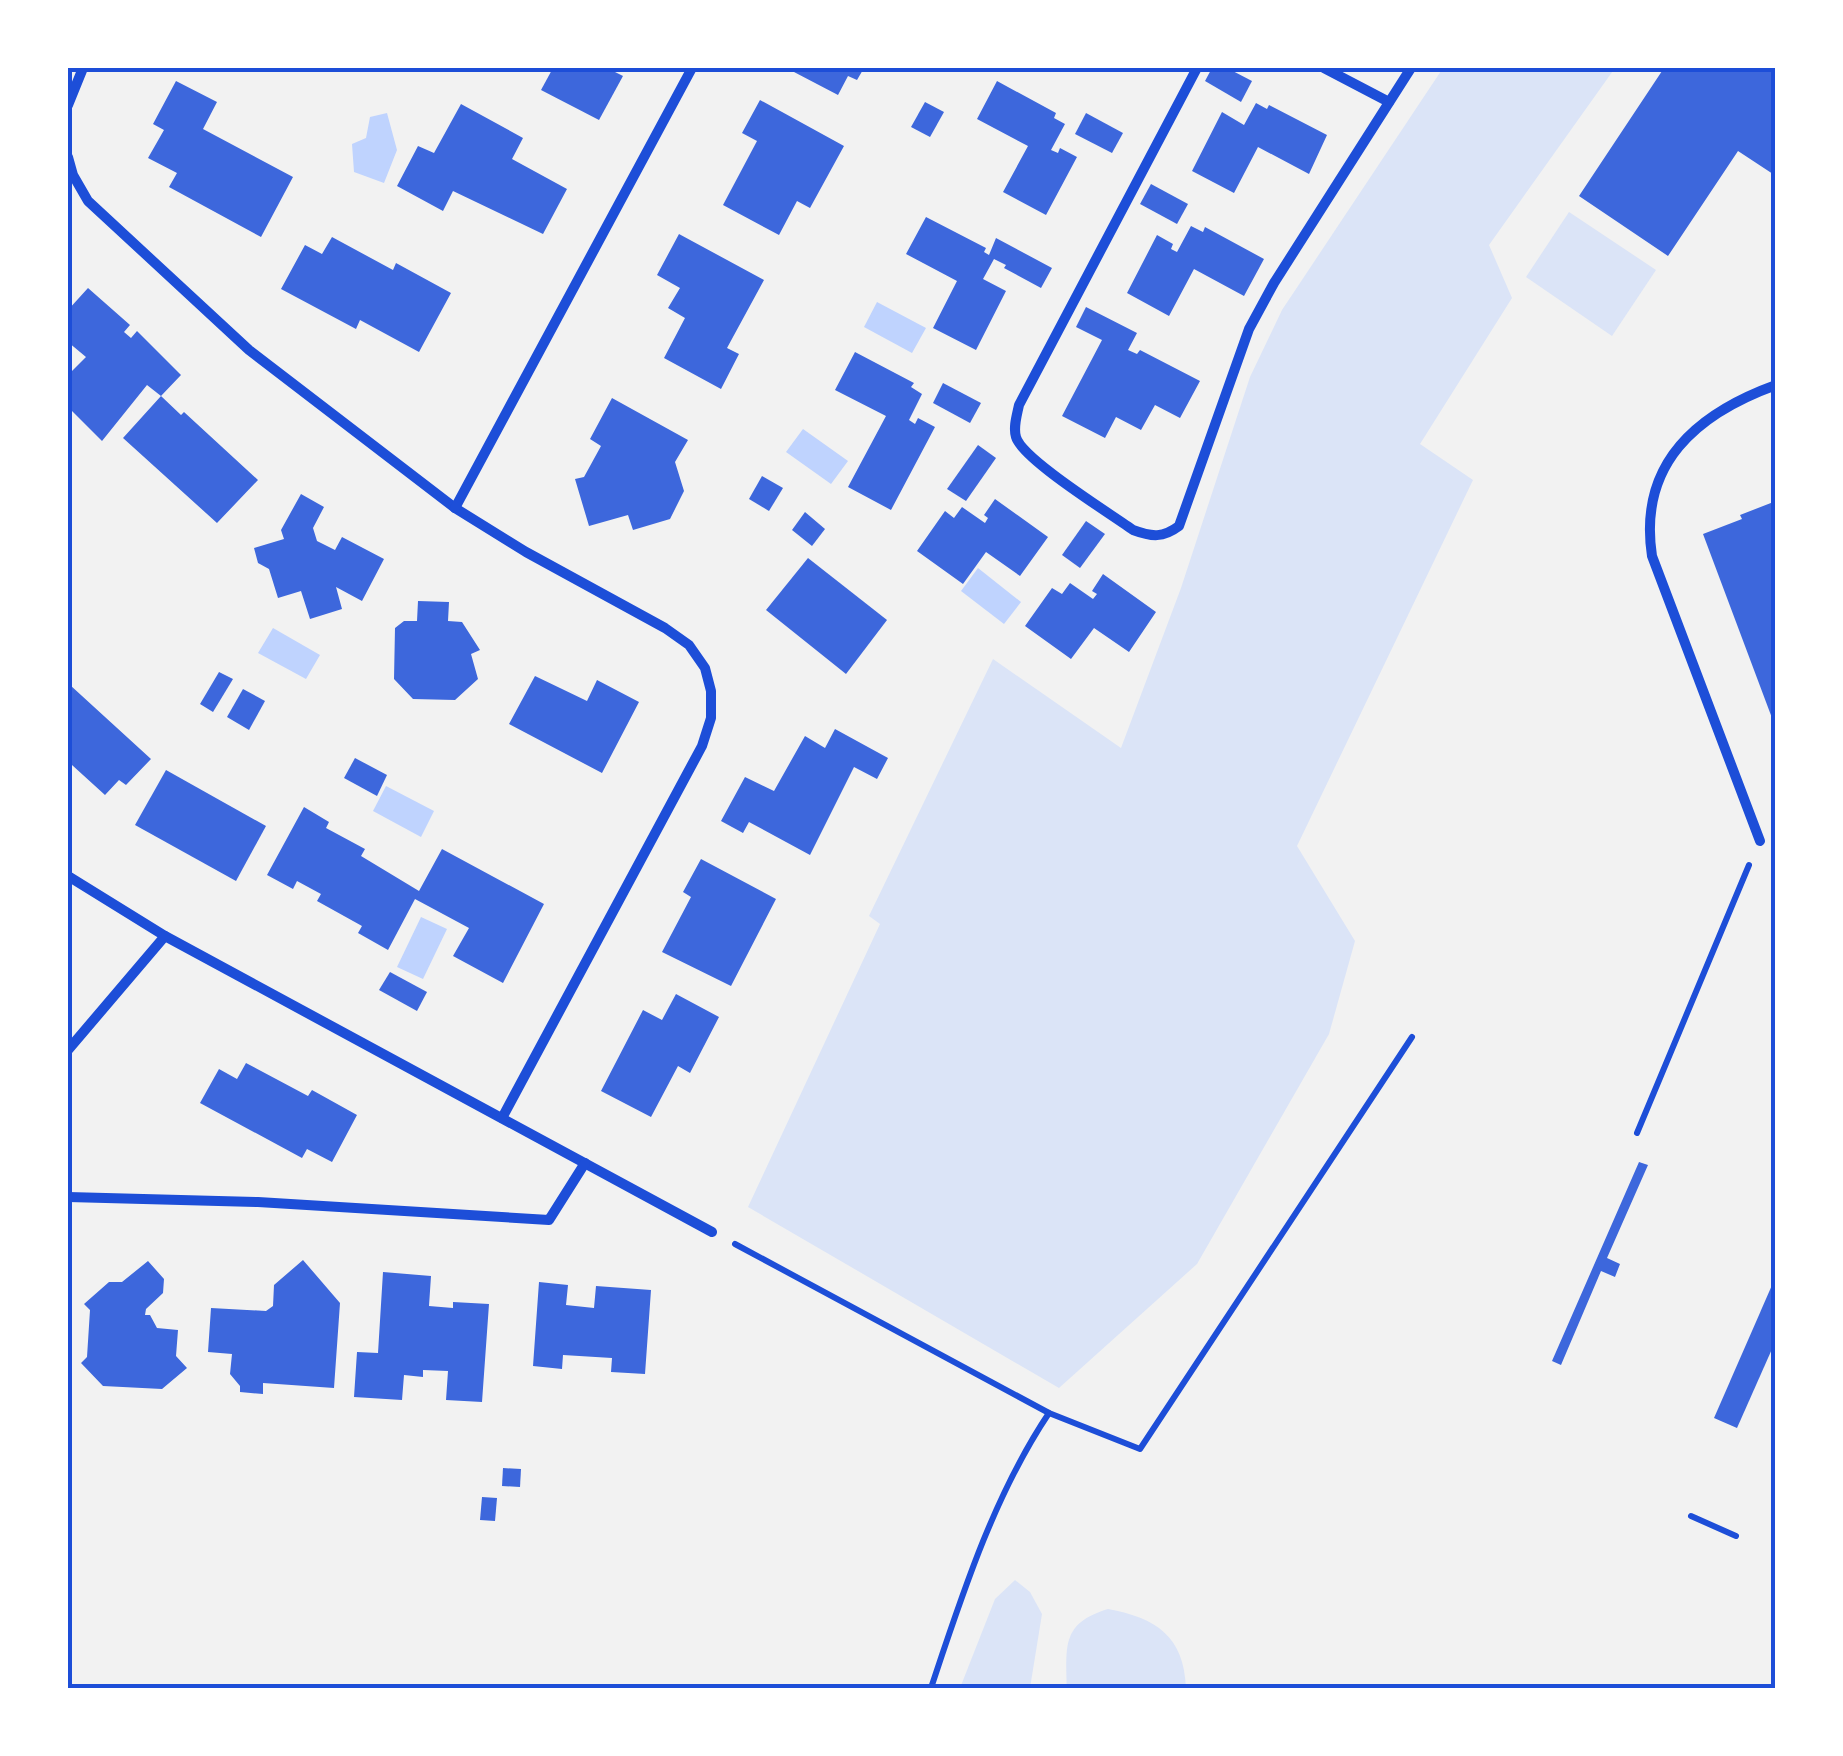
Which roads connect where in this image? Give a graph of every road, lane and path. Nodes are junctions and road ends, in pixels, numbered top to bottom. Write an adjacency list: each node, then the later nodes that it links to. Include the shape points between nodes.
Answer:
1 (84, 68): 7 (street)
2 (692, 68): 10 (street)
3 (1197, 68): 6 (street, via 1016,422 1016,438 1031,458 1150,536 1179,526 1249,329)
4 (1324, 68): 6 (street)
5 (1411, 68): 6 (street)
6 (1388, 102)
7 (68, 105)
8 (68, 157): 10 (street, via 88,201 249,350)
9 (1776, 385): 11 (street, via 1720,408 1687,436 1658,482 1648,529 1652,556)
10 (456, 508): 16 (street, via 678,636 705,668 711,691 702,746)
11 (1760, 841): 17 (path)
12 (68, 876): 13 (street)
13 (165, 936): 15 (street); 16 (street)
14 (1412, 1037): 21 (path, via 1140,1449)
15 (68, 1050)
16 (502, 1118): 18 (street)
17 (1637, 1132)
18 (585, 1163): 19 (street, via 549,1220); 20 (street)
19 (68, 1197)
20 (712, 1232): 21 (path)
21 (1049, 1413): 24 (path, via 1020,1457)
22 (1691, 1516): 23 (path)
23 (1736, 1536)
24 (931, 1688)

